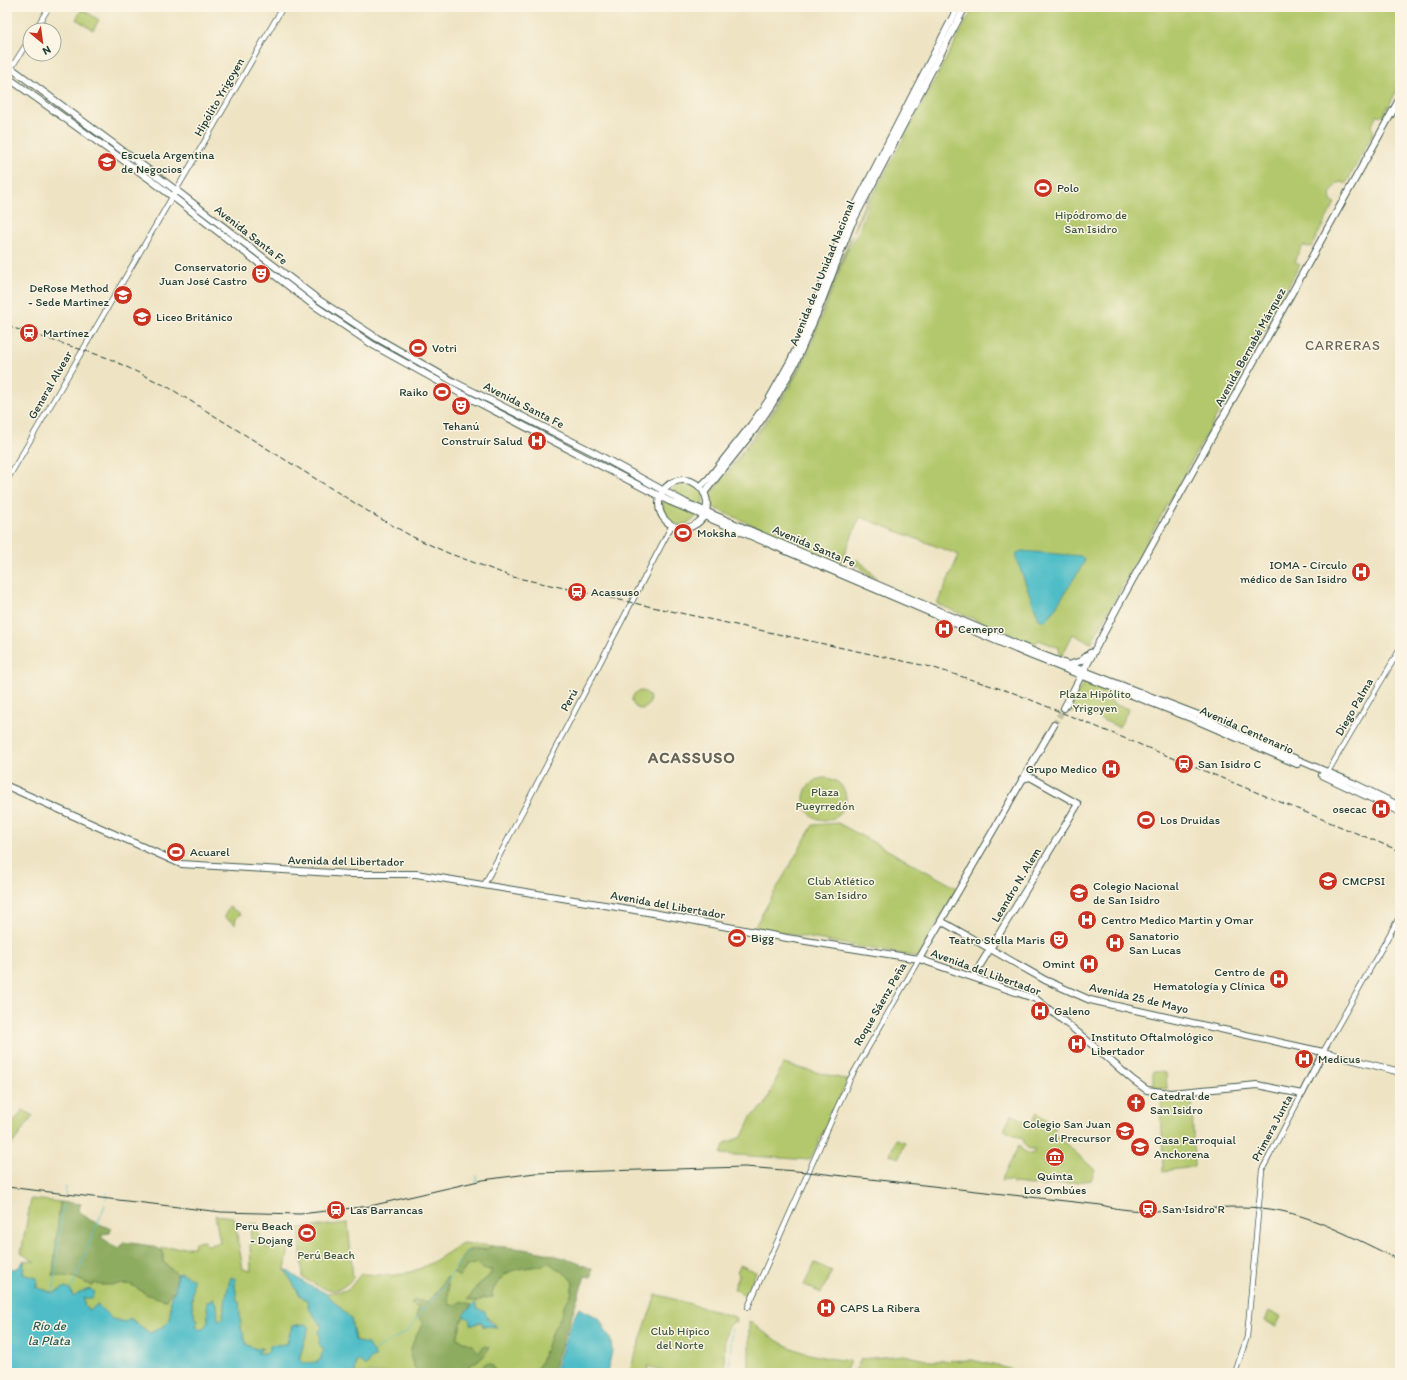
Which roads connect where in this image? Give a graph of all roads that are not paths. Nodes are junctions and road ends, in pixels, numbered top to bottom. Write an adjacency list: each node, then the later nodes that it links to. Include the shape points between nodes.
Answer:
1 (49, 7): 5 (street)
2 (283, 7): 10 (street, Hipólito Yrigoyen)
3 (958, 7): 13 (main road, Avenida de la Unidad Nacional, via 844,228 791,360 751,425)
4 (965, 7): 14 (main road, Avenida de la Unidad Nacional, via 851,225 795,364 755,429)
5 (40, 22)
6 (22, 49): 7 (street)
7 (9, 67): 8 (street); 10 (main road, Avenida Santa Fe)
8 (7, 76): 11 (main road, Avenida Santa Fe)
9 (1400, 98): 19 (main road, Avenida Bernabé Márquez)
10 (177, 191): 11 (street, Hipólito Yrigoyen); 15 (main road, Avenida Santa Fe, via 312,295 374,336 454,382 597,454)
11 (173, 197): 12 (street, General Alvear); 15 (main road, Avenida Santa Fe, via 312,304 373,345 458,392)
12 (7, 480)
13 (700, 487): 14 (main road); 15 (main road, via 690,481 680,480 670,484)
14 (704, 493): 16 (main road, via 707,500)
15 (662, 494): 16 (main road, Avenida Santa Fe); 17 (main road, via 660,511)
16 (704, 514): 17 (main road, via 700,521 689,527); 18 (main road, Avenida Santa Fe)
17 (672, 525): 33 (street, Perú)
18 (761, 538): 22 (main road, Avenida Santa Fe); 23 (main road, Avenida Santa Fe)
19 (1118, 606): 21 (main road, Avenida Bernabé Márquez, via 1112,612); 23 (main road, Avenida Bernabé Márquez)
20 (1400, 648): 27 (street, Diego Palma)
21 (1090, 653): 22 (main road, via 1081,661); 23 (main road, Avenida Bernabé Márquez, via 1083,667)
22 (1066, 665): 23 (main road, Avenida Santa Fe)
23 (1083, 674): 24 (main road); 27 (main road, Avenida Centenario)
24 (1064, 708)
25 (1054, 725): 26 (main road, Roque Sáenz Peña)
26 (1031, 765): 28 (main road); 29 (main road, Roque Sáenz Peña)
27 (1326, 774): 31 (main road, Avenida Centenario); 32 (main road, Avenida Centenario)
28 (1030, 777): 29 (main road); 36 (main road, Leandro N. Alem, via 1078,804)
29 (1022, 779): 35 (main road, Roque Sáenz Peña)
30 (7, 786): 33 (main road, Avenida del Libertador, via 181,864 350,874 416,874)
31 (1400, 806)
32 (1400, 812)
33 (484, 885): 37 (main road, Avenida del Libertador)
34 (1400, 916): 39 (street, Primera Junta)
35 (941, 921): 36 (main road, Avenida 25 de Mayo); 37 (main road, Roque Sáenz Peña)
36 (990, 949): 38 (main road, Leandro N. Alem); 39 (main road, Avenida 25 de Mayo, via 1045,980 1090,1000)
37 (919, 959): 38 (main road, Avenida del Libertador); 42 (street, Roque Sáenz Peña, via 850,1079)
38 (974, 977): 41 (main road, Avenida del Libertador, via 1036,999 1147,1090 1170,1092 1257,1084)
39 (1323, 1052): 40 (main road); 41 (main road, Primera Junta)
40 (1400, 1072)
41 (1302, 1094): 43 (street, Primera Junta, via 1262,1170 1247,1337)
42 (748, 1307)
43 (1235, 1373)

